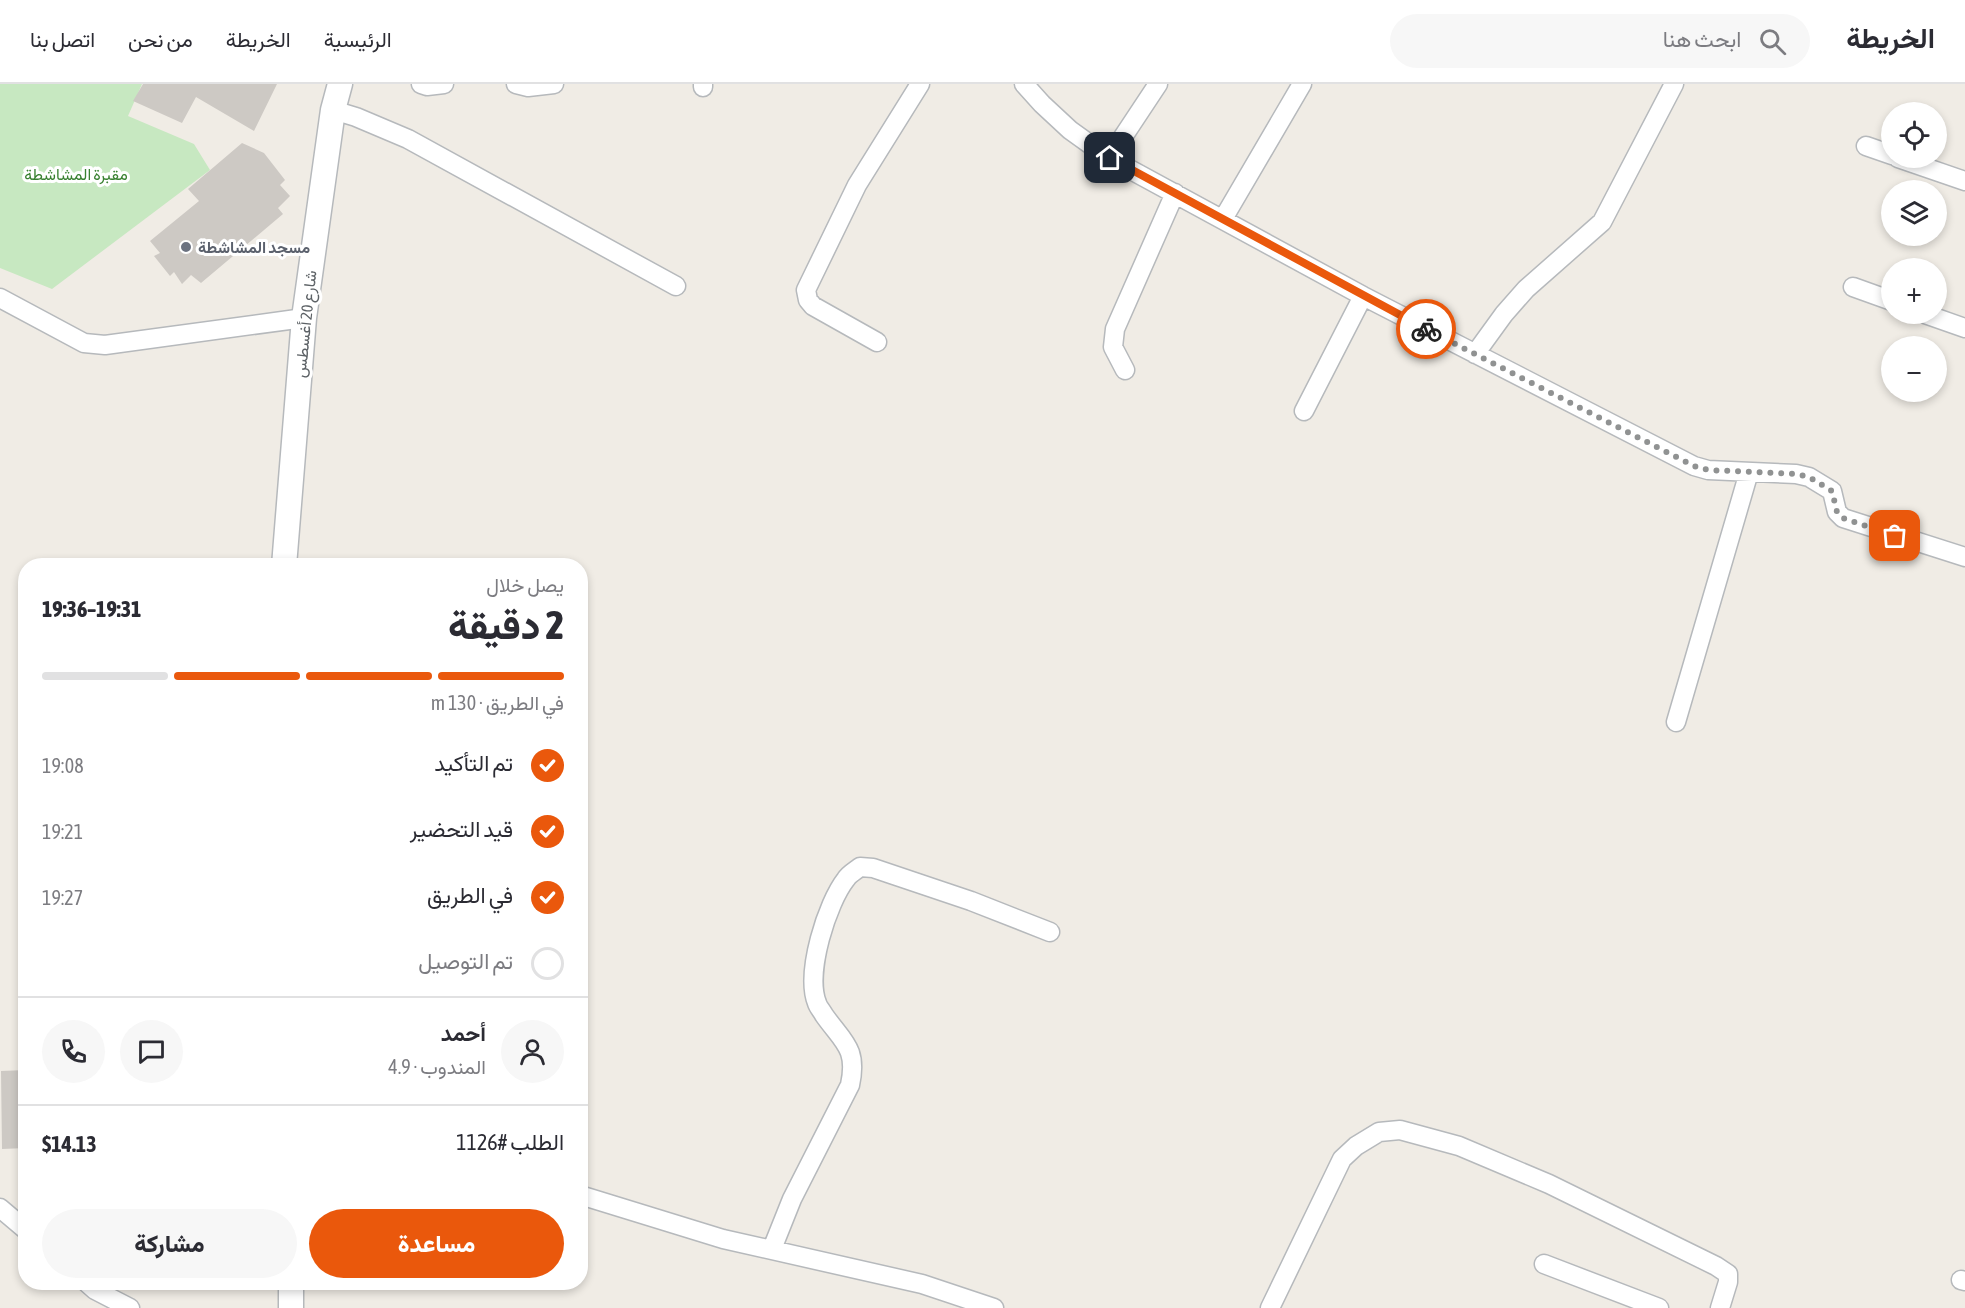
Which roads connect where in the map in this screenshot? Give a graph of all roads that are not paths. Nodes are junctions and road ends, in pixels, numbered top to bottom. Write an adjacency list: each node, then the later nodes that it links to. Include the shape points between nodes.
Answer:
1 (340, 84): 11 (street, شارع 20 أغسطس)
2 (422, 84): 3 (street)
3 (444, 84)
4 (516, 84): 5 (street)
5 (554, 84)
6 (920, 84): 27 (street, via 857,185 806,290 813,306)
7 (1024, 84): 14 (street, via 1070,130)
8 (1158, 84): 14 (street)
9 (1302, 84): 18 (street)
10 (1674, 84): 28 (street, via 1602,222 1526,290)
11 (333, 110): 19 (street, via 408,139); 24 (street, شارع 20 أغسطس)
12 (1866, 146): 13 (street)
13 (1881, 151)
14 (1110, 158): 17 (street)
15 (1927, 168): 16 (street)
16 (1965, 181)
17 (1175, 193): 18 (street); 29 (street, via 1115,329 1113,347)
18 (1223, 219): 21 (street)
19 (676, 286)
20 (1853, 287): 22 (street)
21 (1363, 296): 28 (street); 30 (street)
22 (1881, 297)
23 (0, 298): 24 (street, via 84,343 105,345)
24 (304, 318): 33 (street, شارع 20 أغسطس)
25 (1947, 322): 26 (street)
26 (1965, 328)
27 (878, 342)
28 (1475, 354): 31 (street, via 1694,466)
29 (1125, 370)
30 (1304, 411)
31 (1749, 472): 32 (street, via 1809,477 1832,491 1837,512 1843,518); 34 (street)
32 (1965, 557)
33 (285, 558)
34 (1676, 722)
35 (1050, 932): 39 (street, via 873,868 860,867 846,879 824,927 813,978 817,1003 847,1043 853,1071)
36 (588, 1197): 39 (street, via 723,1239)
37 (0, 1208): 38 (street)
38 (18, 1223)
39 (772, 1249): 45 (street, via 922,1284)
40 (1544, 1264): 47 (street)
41 (95, 1290): 43 (street)
42 (291, 1290): 44 (street)
43 (130, 1308)
44 (291, 1308)
45 (994, 1308)
46 (1270, 1308): 48 (street, via 1342,1159 1379,1132 1400,1130 1459,1146 1550,1184 1716,1266 1728,1274)
47 (1659, 1308)
48 (1719, 1308)

